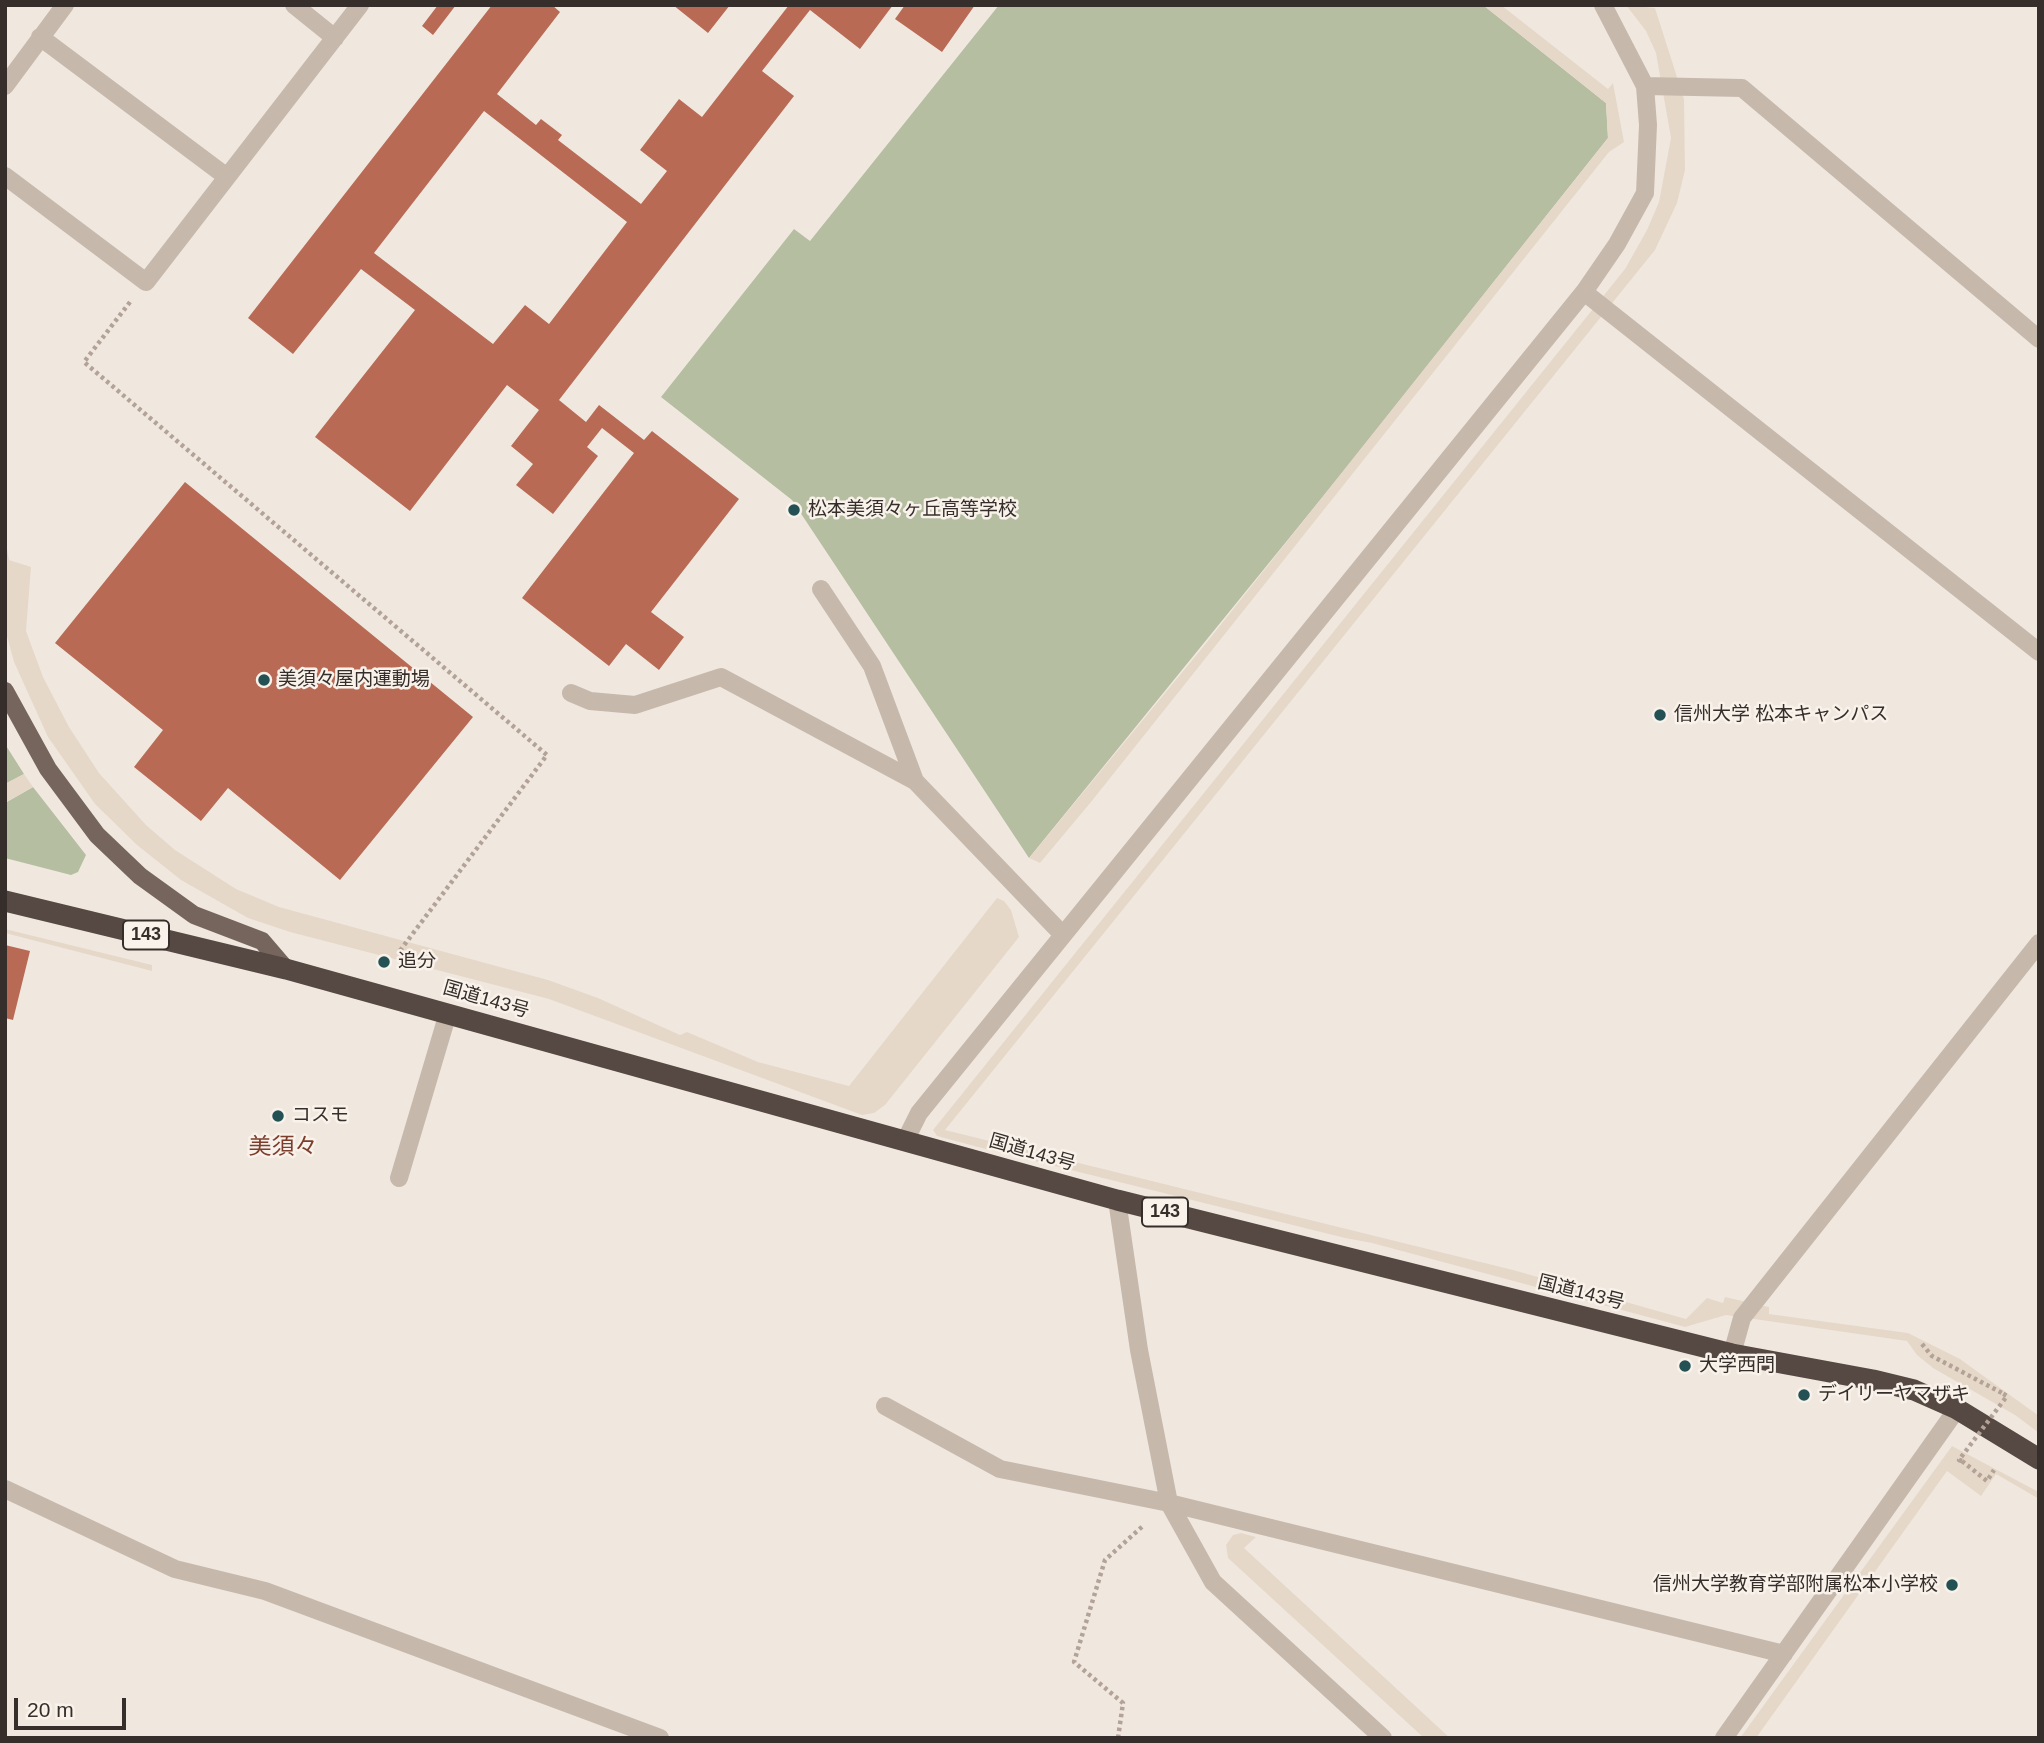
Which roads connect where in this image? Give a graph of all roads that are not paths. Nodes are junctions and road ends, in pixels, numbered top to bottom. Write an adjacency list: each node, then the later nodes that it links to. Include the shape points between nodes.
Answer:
1 (65, 5): 5 (street)
2 (294, 5): 6 (street)
3 (360, 5): 6 (street)
4 (1603, 5): 8 (street)
5 (40, 37): 7 (street); 10 (street)
6 (335, 38): 10 (street)
7 (5, 86)
8 (1645, 86): 11 (street, via 1649,152 1645,193); 12 (street, via 1742,88)
9 (5, 176): 10 (street, via 146,282)
10 (227, 177)
11 (1584, 292): 14 (street); 19 (street)
12 (2039, 339)
13 (821, 589): 17 (street, via 872,666)
14 (2039, 652)
15 (5, 691): 21 (main road, via 48,769 97,835 141,876 194,915 262,941)
16 (571, 693): 17 (street, via 590,701 635,705 721,677)
17 (915, 781): 19 (street)
18 (5, 901): 21 (highway, 国道143号 / 143)
19 (1063, 934): 23 (street, via 919,1113)
20 (2039, 943): 26 (street, via 1742,1318)
21 (286, 968): 22 (highway, 国道143号 / 143)
22 (448, 1013): 23 (highway, 国道143号 / 143); 24 (street)
23 (905, 1140): 25 (highway, 国道143号 / 143)
24 (399, 1178)
25 (1117, 1200): 26 (highway, 国道143号 / 143); 31 (street, via 1139,1350)
26 (1732, 1354): 28 (highway, 国道143号 / 143, via 1873,1380)
27 (886, 1406): 31 (street, via 1000,1469)
28 (1957, 1409): 29 (highway, 国道143号 / 143); 32 (street)
29 (2039, 1459)
30 (5, 1489): 33 (street, via 175,1569 265,1591)
31 (1169, 1503): 32 (street); 34 (street, via 1213,1583)
32 (1784, 1654): 35 (street)
33 (660, 1738)
34 (1383, 1738)
35 (1724, 1738)

